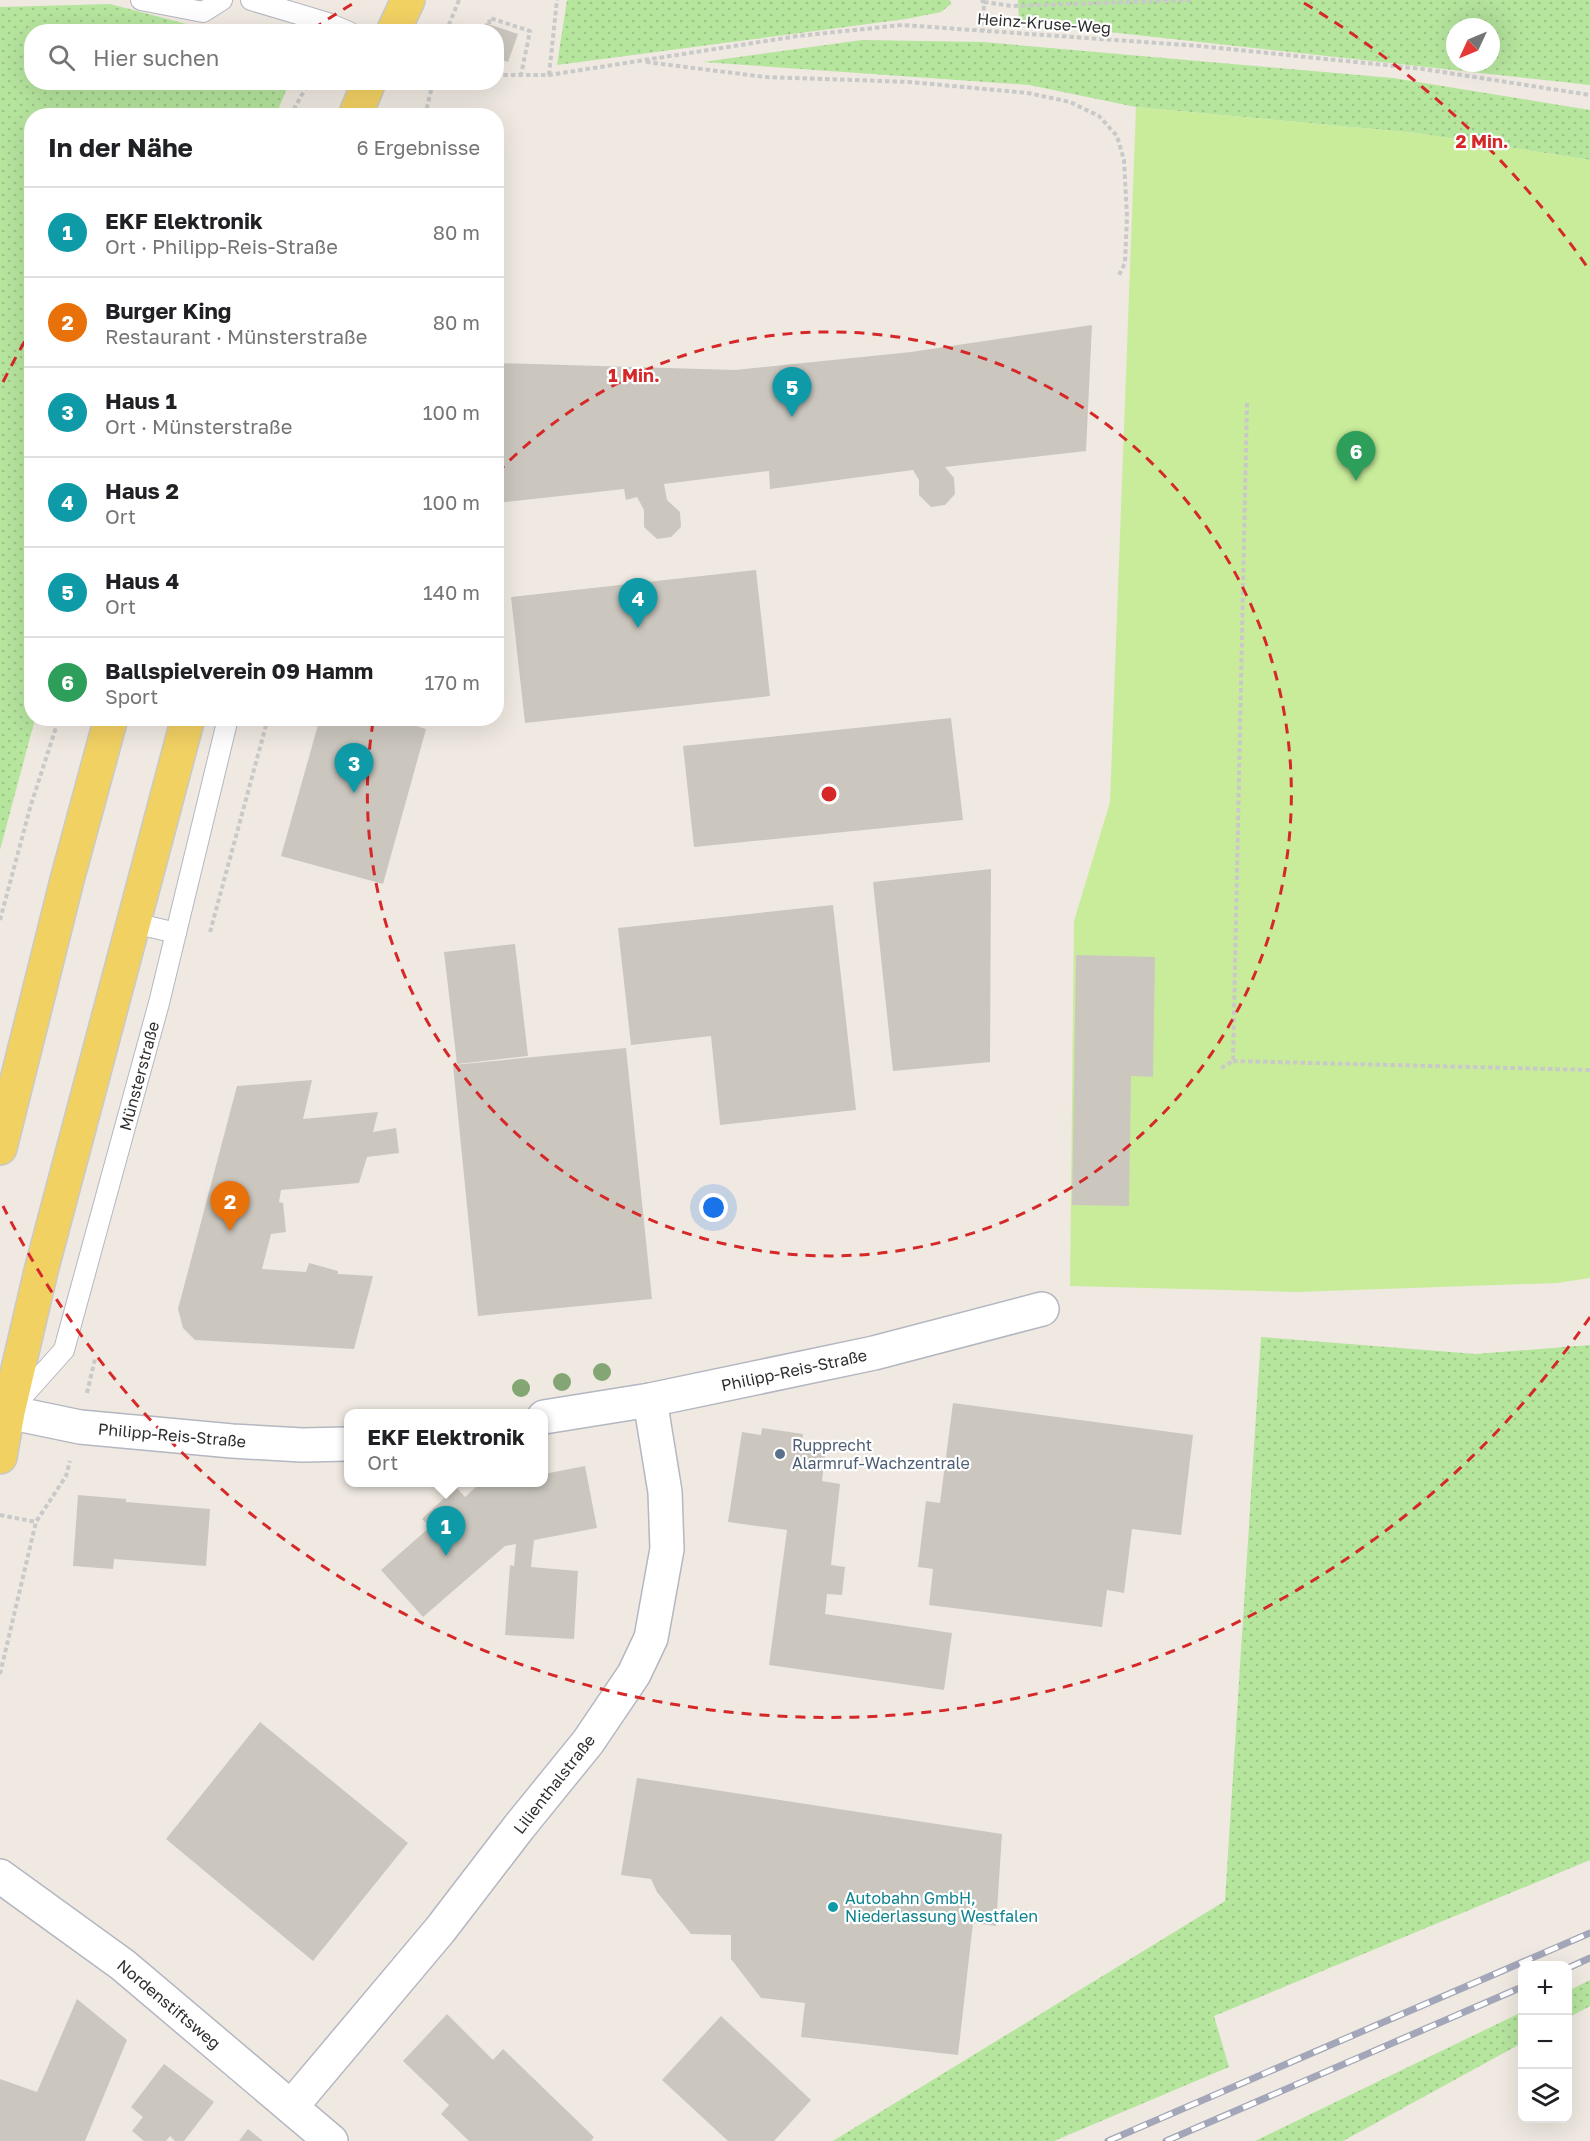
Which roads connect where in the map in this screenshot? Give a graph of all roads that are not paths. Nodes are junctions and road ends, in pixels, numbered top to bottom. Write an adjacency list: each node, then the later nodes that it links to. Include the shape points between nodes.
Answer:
1 (141, 0): 2 (lane, via 203,12)
2 (222, 0)
3 (250, 0): 4 (lane)
4 (330, 24)
5 (109, 726): 10 (main road)
6 (186, 726): 8 (main road)
7 (226, 726): 9 (lane, Münsterstraße)
8 (134, 922): 9 (lane); 13 (main road)
9 (176, 933): 13 (lane, Münsterstraße, via 64,1350)
10 (0, 1148)
11 (1042, 1309): 12 (street, Philipp-Reis-Straße, via 874,1353)
12 (650, 1400): 14 (street, Philipp-Reis-Straße); 18 (street, Lilienthalstraße, via 665,1492 667,1549 651,1638 634,1674 588,1742 440,1930)
13 (4, 1408): 15 (street, Philipp-Reis-Straße, via 80,1427 232,1441); 16 (main road)
14 (548, 1416)
15 (344, 1444)
16 (0, 1457)
17 (0, 1876): 18 (street, Nordenstiftsweg, via 123,1965)
18 (291, 2107): 19 (street, Nordenstiftsweg)
19 (331, 2141)

